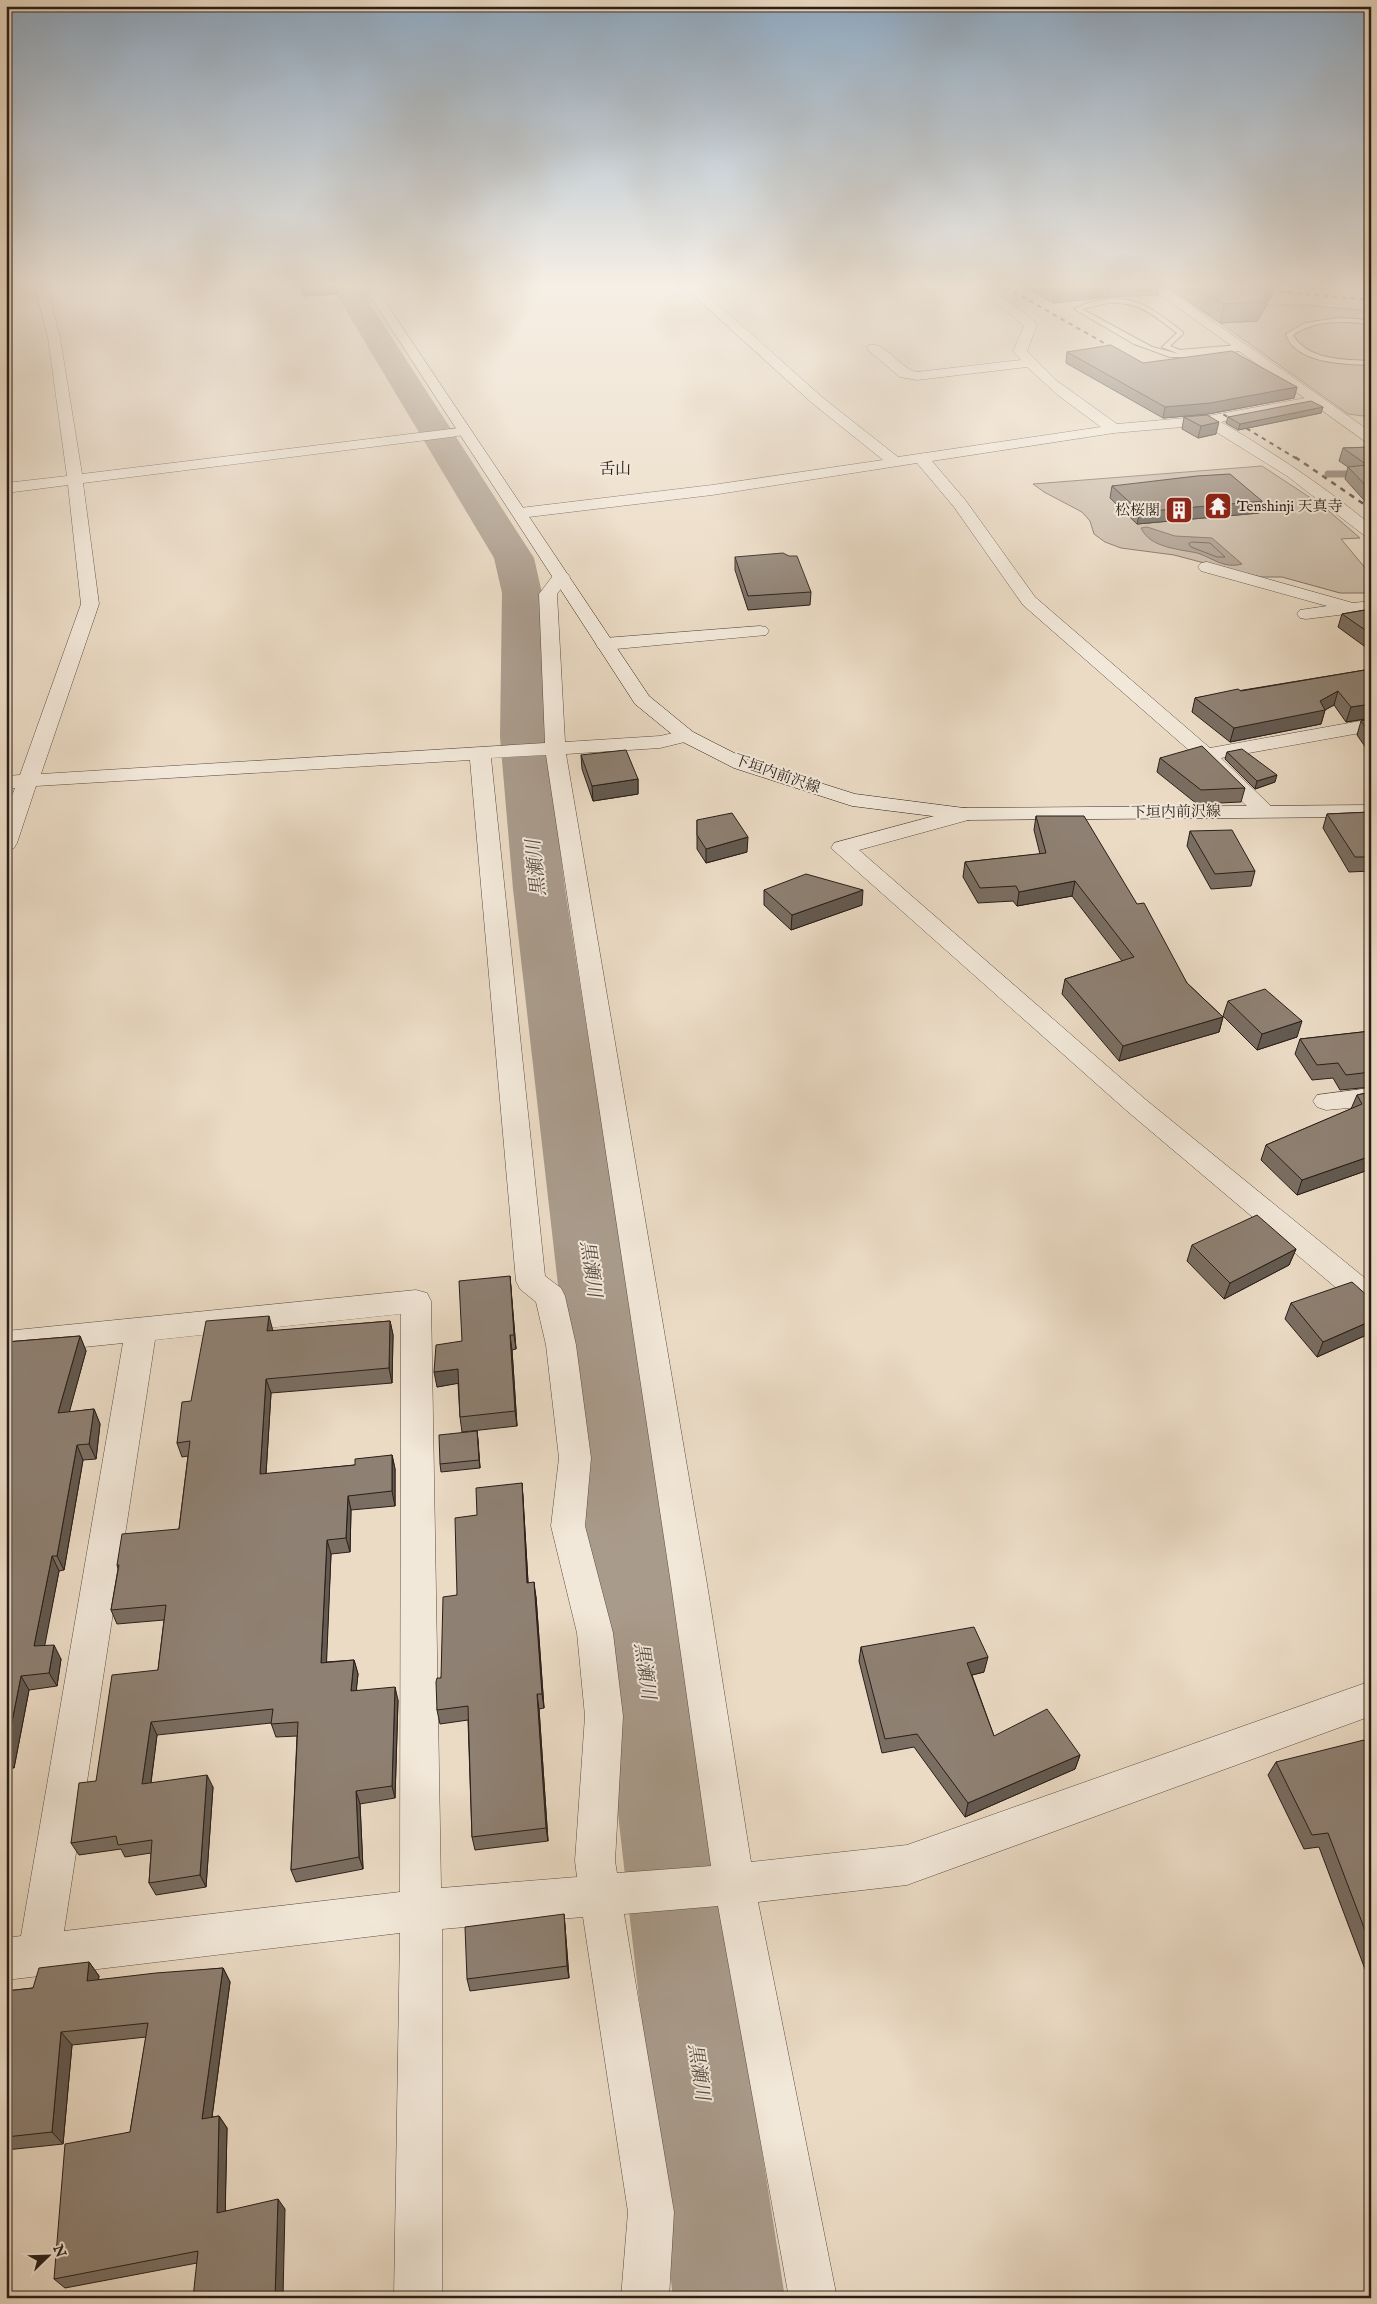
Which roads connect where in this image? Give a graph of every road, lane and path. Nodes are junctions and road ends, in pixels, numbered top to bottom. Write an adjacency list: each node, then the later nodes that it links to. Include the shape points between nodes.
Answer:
1 (62, 391): 13 (street)
2 (433, 391): 9 (street, 下垣内前沢線)
3 (806, 391): 12 (street)
4 (1059, 391): 8 (street)
5 (1302, 391): 6 (street)
6 (1316, 400): 7 (street); 10 (street)
7 (1208, 420): 8 (street); 16 (street, via 1268,455 1332,500)
8 (1114, 429): 11 (street)
9 (458, 432): 13 (street); 15 (street, 下垣内前沢線)
10 (1370, 437)
11 (921, 458): 12 (street); 30 (street, via 960,504 1029,600)
12 (895, 462): 15 (street, via 712,490)
13 (75, 479): 14 (street); 31 (street, via 90,604)
14 (6, 488)
15 (520, 514): 19 (street, 下垣内前沢線)
16 (1371, 533)
17 (1207, 567): 18 (street)
18 (1235, 574): 20 (street); 22 (street)
19 (560, 578): 25 (street, 下垣内前沢線); 28 (street, via 548,594)
20 (1212, 585)
21 (1371, 606): 22 (street)
22 (1351, 608): 23 (street)
23 (1306, 614)
24 (760, 631): 25 (street)
25 (605, 644): 27 (street, 下垣内前沢線, via 642,700)
26 (1371, 725): 30 (street)
27 (686, 736): 28 (street, via 660,742); 34 (street, 下垣内前沢線, via 741,764 852,800)
28 (555, 748): 29 (street); 42 (street)
29 (489, 752): 31 (street); 43 (street, via 531,1281 550,1296 561,1345 575,1458 568,1526 595,1633 604,1716 594,1861)
30 (1206, 755): 33 (street)
31 (16, 782): 35 (street)
32 (1371, 811): 33 (street, 下垣内前沢線)
33 (1265, 812): 34 (street, 下垣内前沢線)
34 (964, 814): 38 (street, via 842,848 1136,1105)
35 (6, 843)
36 (1371, 1097): 37 (street)
37 (1326, 1101)
38 (1371, 1300)
39 (141, 1329): 40 (street); 44 (street, via 416,1301); 45 (street)
40 (6, 1343)
41 (1371, 1698): 42 (street, via 907,1865)
42 (734, 1884): 43 (street); 48 (street)
43 (612, 1894): 44 (street); 47 (street, via 651,2212)
44 (420, 1910): 45 (street); 46 (street)
45 (23, 1957)
46 (418, 2298)
47 (646, 2298)
48 (813, 2298)

